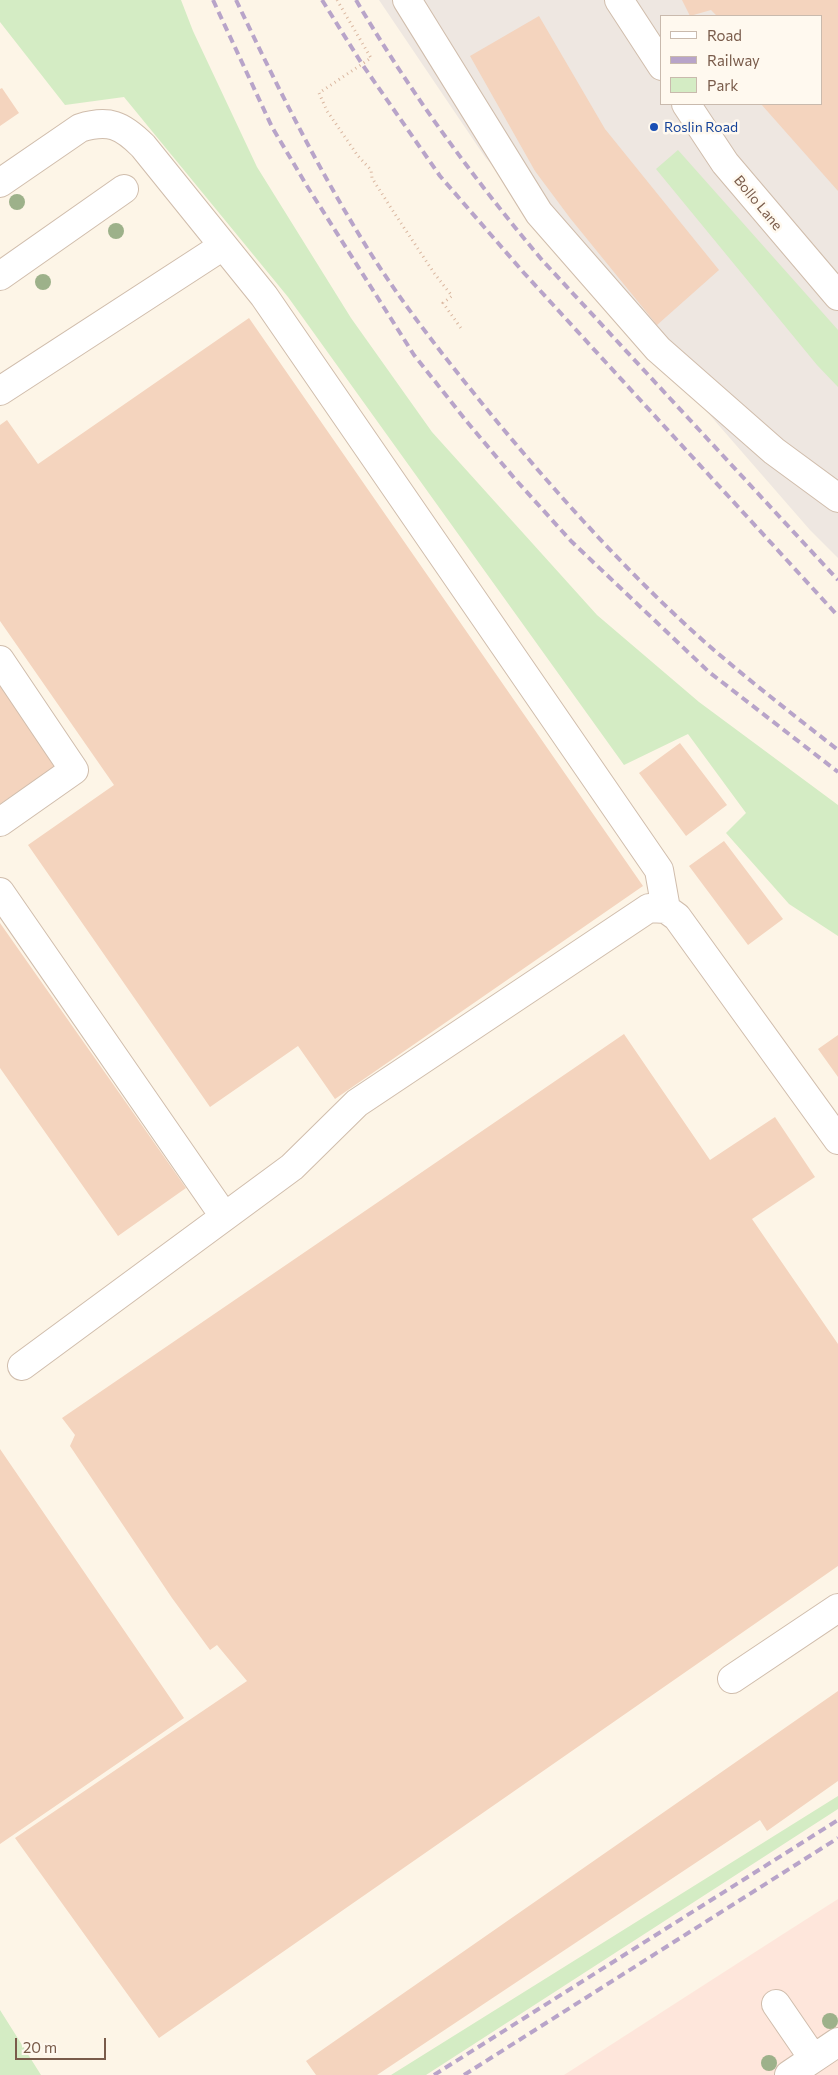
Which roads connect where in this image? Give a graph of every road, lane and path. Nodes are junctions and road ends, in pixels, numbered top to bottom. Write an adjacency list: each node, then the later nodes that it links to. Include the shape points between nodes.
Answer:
1 (337, 0): 11 (path, via 371,58 319,93 327,111 371,170 372,178 391,208 452,296 443,303)
2 (407, 0): 13 (street, via 545,220 658,350 774,451)
3 (619, 0): 4 (street)
4 (660, 63)
5 (687, 105): 10 (street, Bollo Lane, via 725,163)
6 (0, 183): 8 (street, via 80,128 110,123 128,131 143,146)
7 (124, 189): 9 (street)
8 (223, 246): 12 (street); 17 (street, via 264,296 659,870)
9 (0, 276)
10 (838, 296)
11 (463, 331)
12 (0, 391)
13 (838, 498)
14 (0, 660): 15 (street, via 74,770)
15 (0, 822)
16 (0, 892): 19 (street)
17 (666, 909): 18 (street, via 677,916); 19 (street, via 649,908 357,1103 292,1166)
18 (838, 1140)
19 (224, 1216): 20 (street)
20 (22, 1366)
21 (838, 1608): 22 (street)
22 (732, 1679)
23 (776, 2004): 25 (street)
24 (838, 2042): 25 (street)
25 (813, 2058): 26 (street)
26 (789, 2075)

